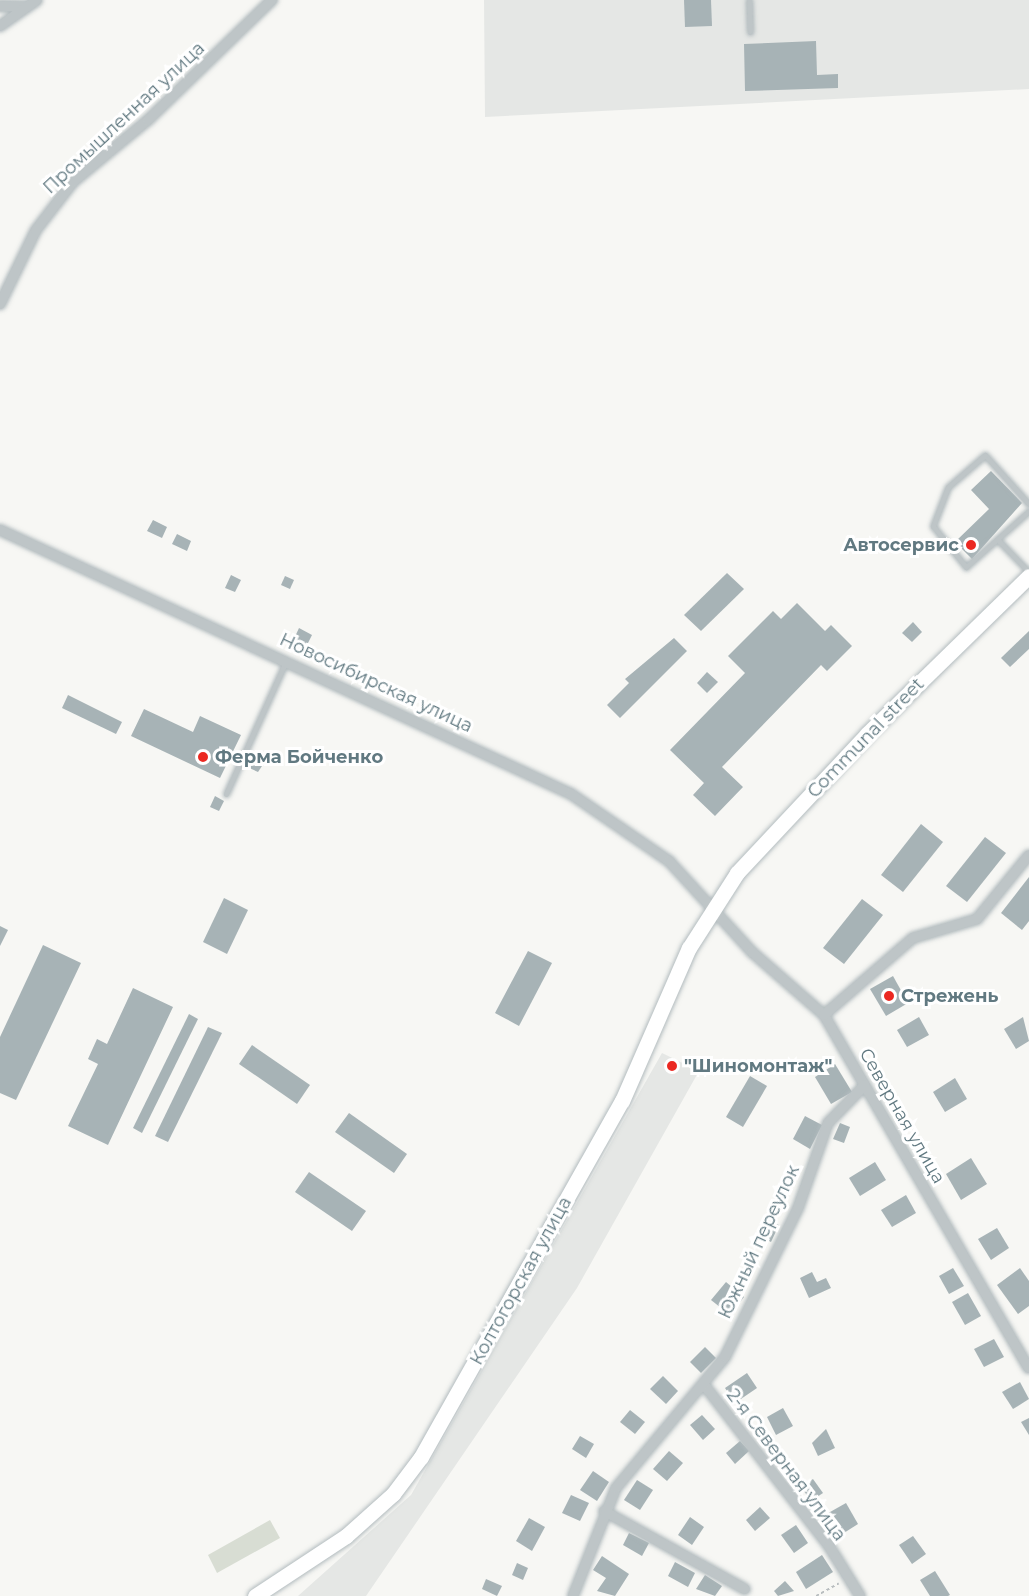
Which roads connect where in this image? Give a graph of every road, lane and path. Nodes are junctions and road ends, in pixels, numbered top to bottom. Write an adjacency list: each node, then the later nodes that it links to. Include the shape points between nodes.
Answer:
1 (37, 0): 5 (street)
2 (272, 0): 8 (street, Промышленная улица, via 147,120 73,182 36,230)
3 (749, 0): 7 (lane)
4 (0, 6): 5 (street)
5 (24, 7): 6 (street)
6 (0, 26)
7 (750, 32)
8 (0, 304)
9 (1029, 504): 12 (lane, via 986,455 948,487 933,526 942,544 966,567)
10 (1029, 511): 12 (lane)
11 (0, 531): 14 (street, Новосибирская улица)
12 (999, 541): 13 (lane)
13 (1029, 574): 17 (main road, Communal street, via 867,734)
14 (286, 660): 15 (lane); 17 (street, Новосибирская улица, via 571,794 645,842)
15 (226, 794)
16 (1029, 855): 18 (street, via 977,919 913,938)
17 (712, 907): 18 (street, Северная улица, via 770,970); 25 (main road, Колтогорская улица, via 622,1101 421,1457 393,1494)
18 (824, 1015): 19 (street, Северная улица)
19 (865, 1086): 20 (street, Северная улица); 21 (street, Южный переулок, via 828,1123 798,1208 725,1357)
20 (1029, 1368)
21 (705, 1386): 22 (street, 2-я Северная улица, via 641,1452); 23 (street, 2-я Северная улица)
22 (604, 1510): 24 (street); 27 (street, 2-я Северная улица)
23 (849, 1578): 28 (path); 29 (street, 2-я Северная улица)
24 (745, 1589)
25 (275, 1591): 26 (main road, Колтогорская улица)
26 (255, 1596)
27 (573, 1596)
28 (816, 1596)
29 (860, 1596)

